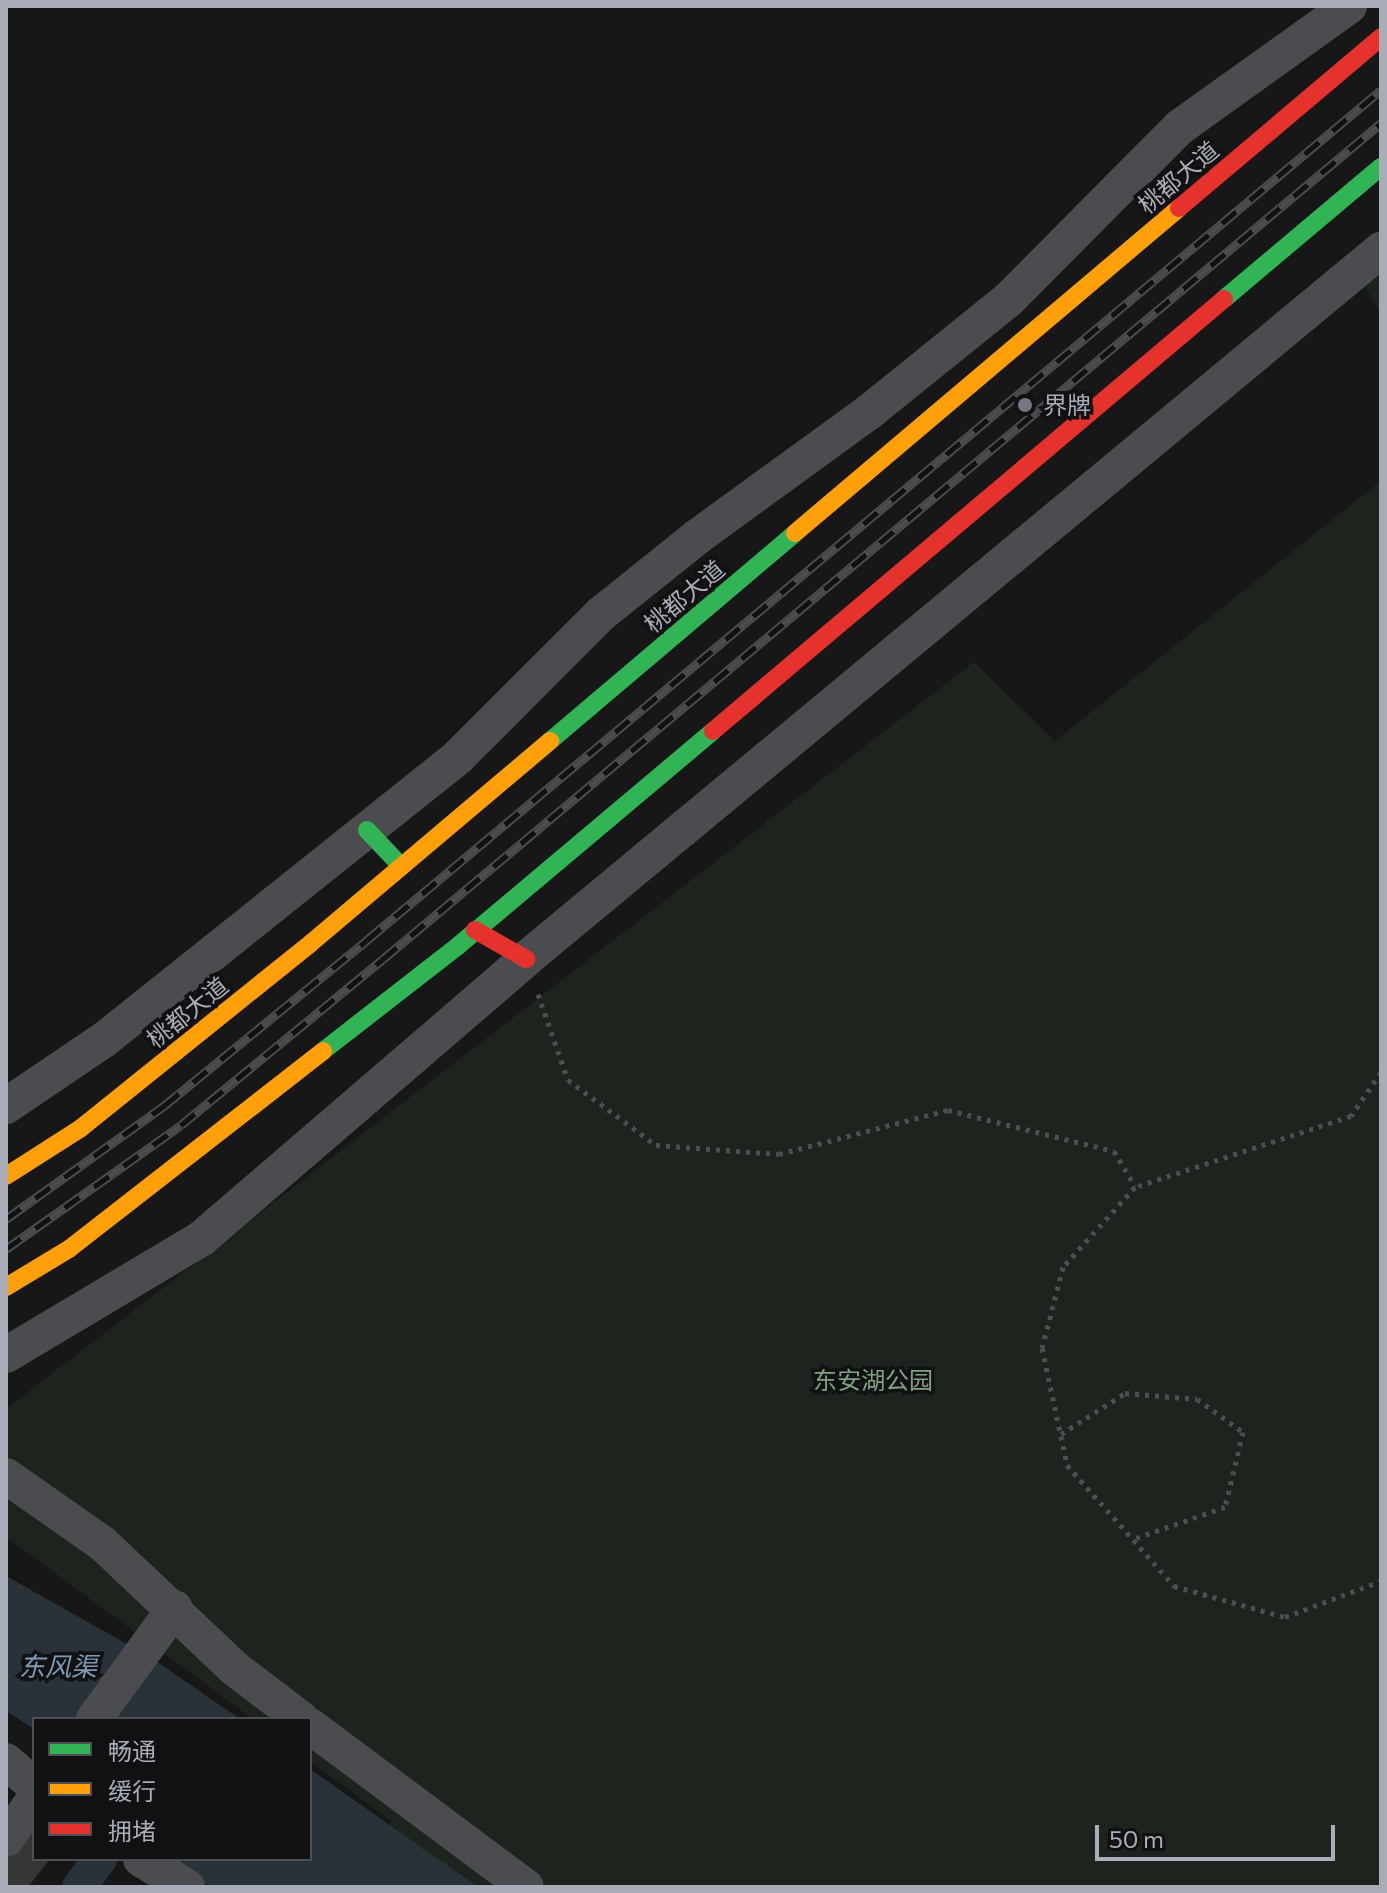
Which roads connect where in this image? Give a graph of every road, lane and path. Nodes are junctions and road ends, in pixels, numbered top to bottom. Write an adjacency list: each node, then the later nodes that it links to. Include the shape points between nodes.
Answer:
1 (1349, 6): 5 (street, via 1180,127 1009,299 601,614 459,756)
2 (1381, 37): 6 (main road, 桃都大道)
3 (1381, 167): 7 (main road)
4 (1381, 250): 8 (street)
5 (367, 830): 6 (main road); 10 (street, via 105,1039)
6 (401, 866): 11 (main road, 桃都大道, via 81,1128)
7 (475, 930): 8 (main road); 13 (main road, via 69,1249)
8 (526, 959): 12 (path, via 568,1080 656,1145 779,1154 948,1110 1114,1151); 14 (street, via 202,1238)
9 (1381, 1072): 12 (path, via 1351,1116)
10 (6, 1106)
11 (6, 1176)
12 (1135, 1187): 15 (path, via 1063,1267 1042,1348)
13 (6, 1287)
14 (6, 1355)
15 (1061, 1434): 17 (path, via 1067,1465); 17 (path, via 1125,1393 1197,1399 1243,1432 1225,1507)
16 (6, 1476): 19 (street, via 103,1544)
17 (1133, 1539): 18 (path, via 1174,1586 1285,1617)
18 (1381, 1581)
19 (175, 1608): 20 (street); 21 (street, via 234,1668)
20 (95, 1717)
21 (298, 1717)
22 (312, 1727): 29 (street)
23 (6, 1761): 24 (street)
24 (32, 1783)
25 (32, 1803): 26 (street)
26 (6, 1839)
27 (144, 1861): 28 (street)
28 (182, 1886)
29 (526, 1887)

